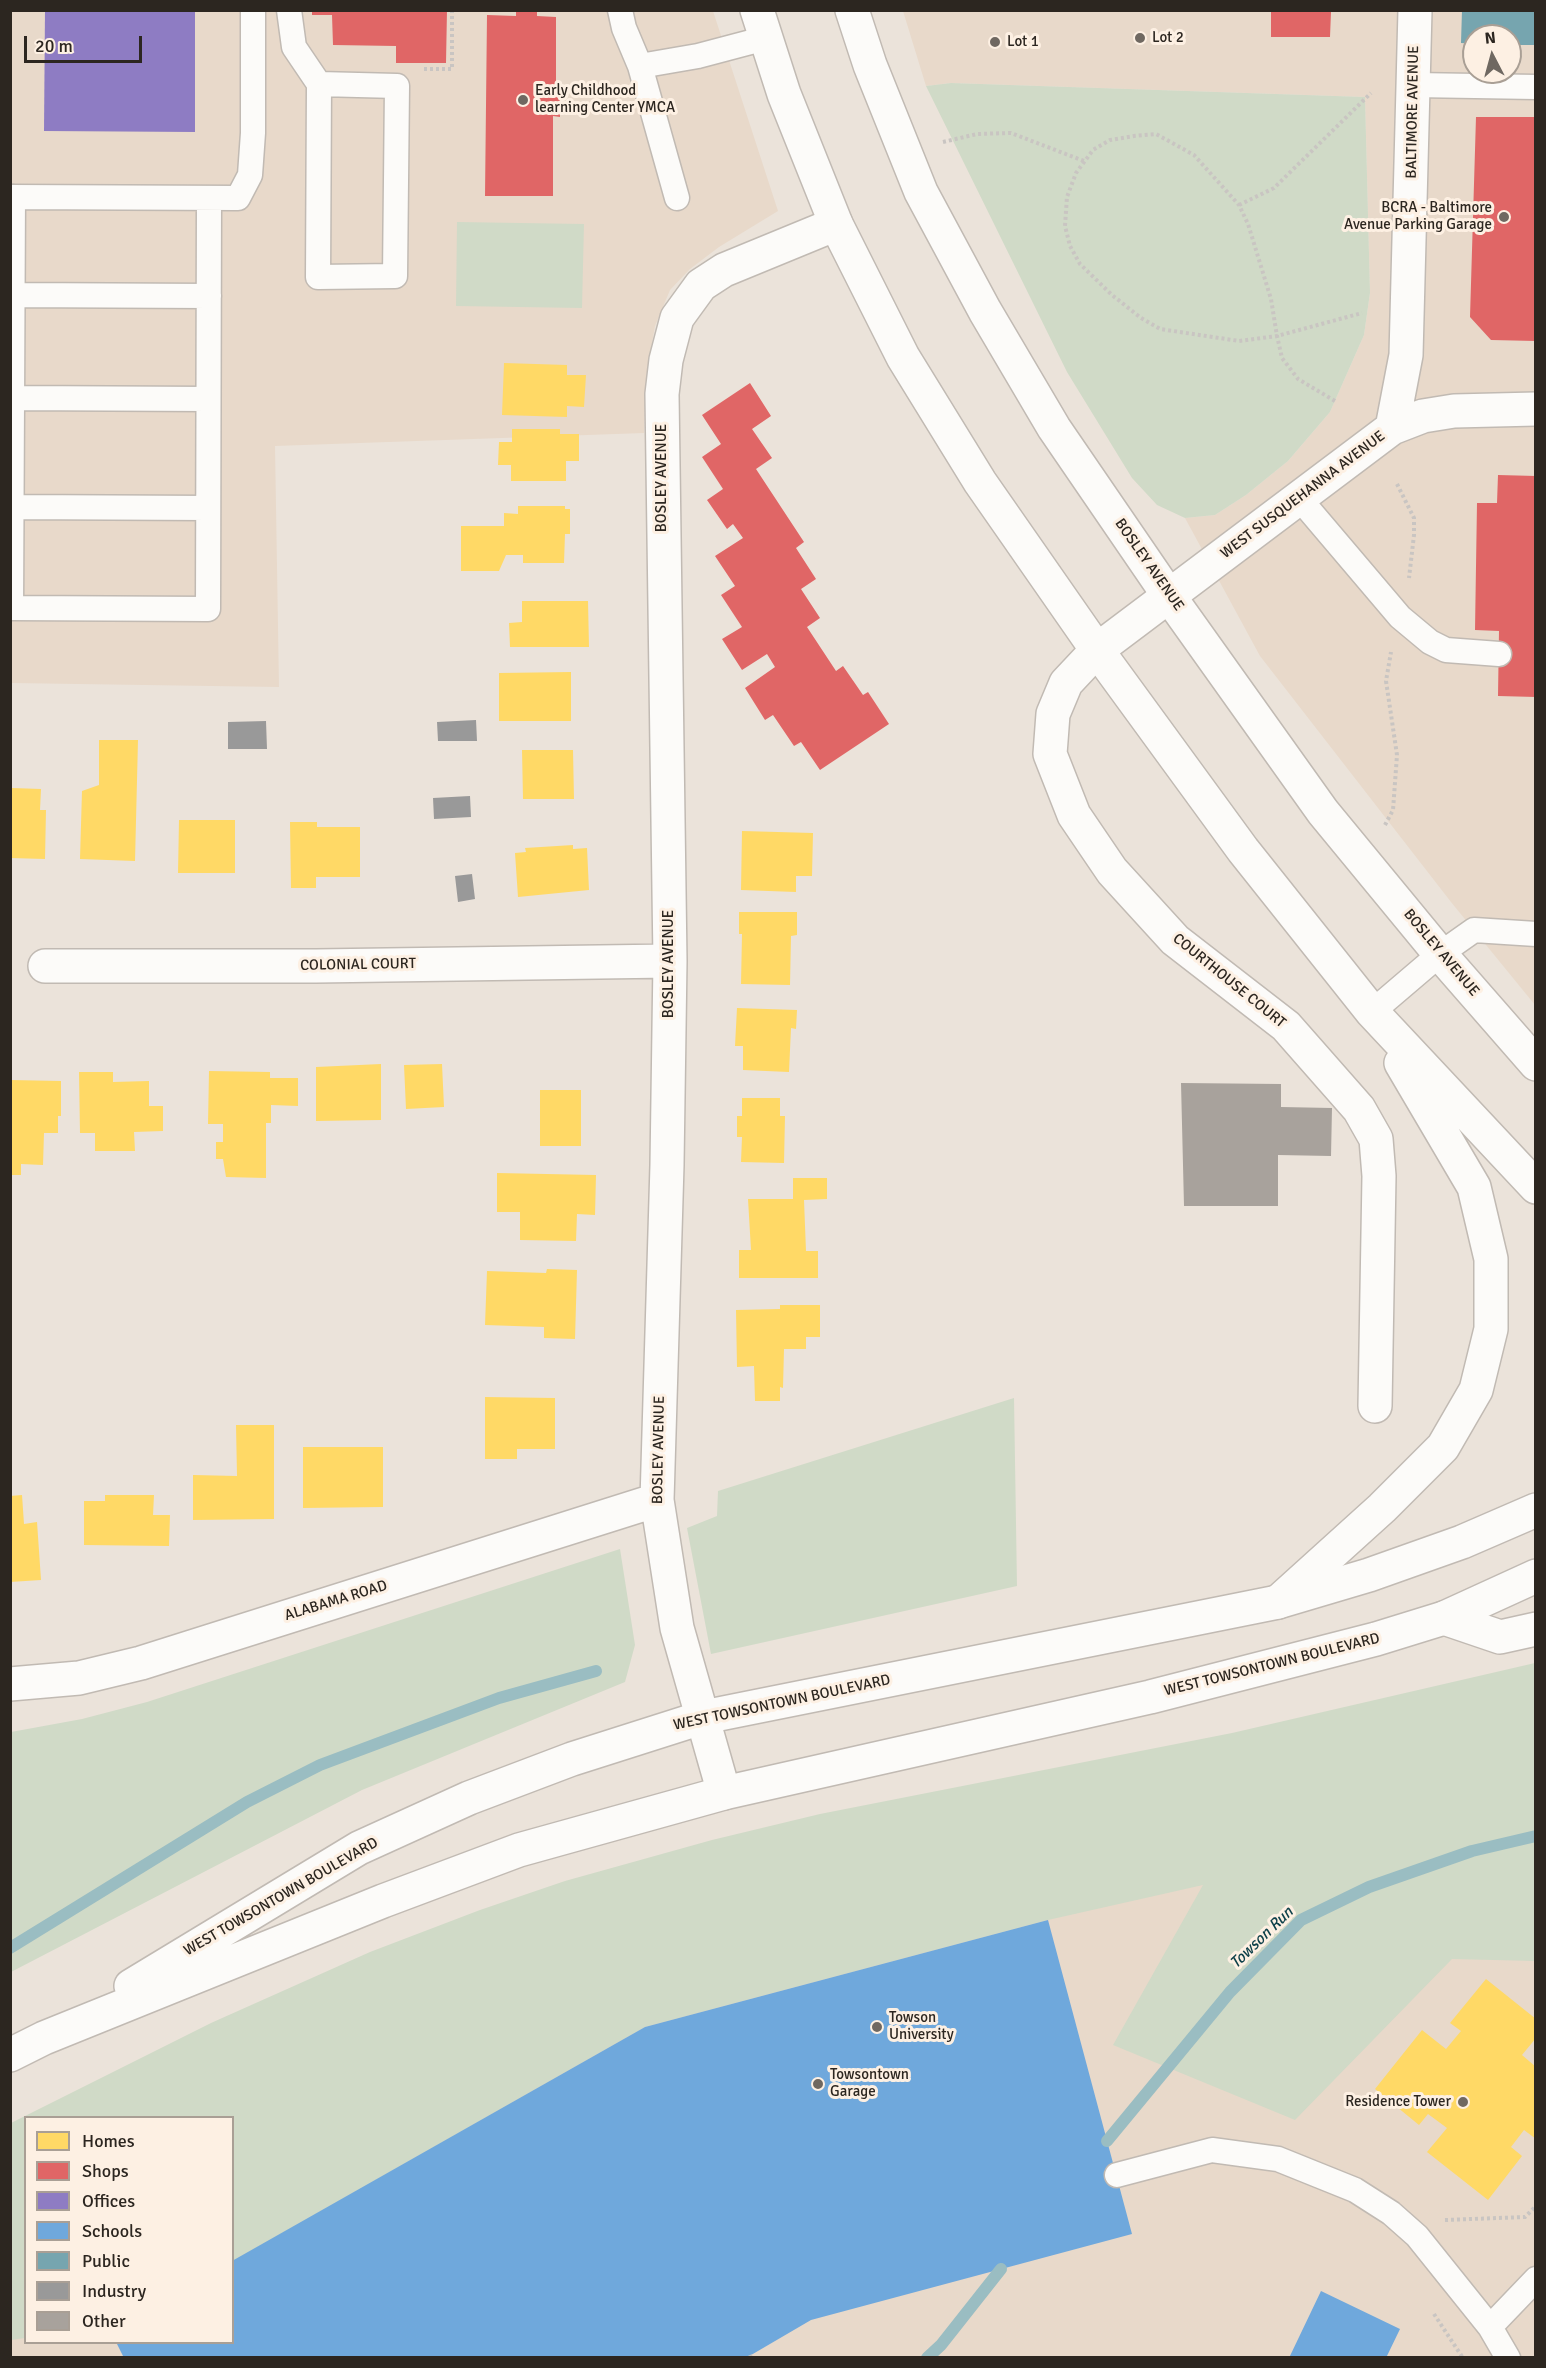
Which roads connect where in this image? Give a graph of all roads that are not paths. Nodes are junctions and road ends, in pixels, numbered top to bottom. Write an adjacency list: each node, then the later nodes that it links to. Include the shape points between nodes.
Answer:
1 (253, 10): 12 (lane, via 250,175 238,198)
2 (289, 10): 8 (lane, via 294,47)
3 (620, 10): 7 (lane)
4 (852, 10): 24 (main road, BOSLEY AVENUE, via 921,192 985,311 1054,428)
5 (1415, 10): 9 (main road, BALTIMORE AVENUE)
6 (761, 24): 7 (lane, via 698,56); 14 (main road, via 784,94)
7 (640, 66): 13 (lane)
8 (319, 84): 8 (lane, via 318,278 395,276 397,86)
9 (1414, 86): 10 (lane); 20 (main road, BALTIMORE AVENUE, via 1406,355)
10 (1536, 87)
11 (12, 197): 12 (lane); 15 (lane)
12 (209, 198): 16 (lane)
13 (677, 198)
14 (836, 224): 25 (main road, via 903,357 980,482); 29 (main road, BOSLEY AVENUE, via 724,270 701,285 682,310 671,335 662,394)
15 (12, 295): 16 (lane); 17 (lane)
16 (209, 296): 18 (lane)
17 (12, 399): 18 (lane); 22 (lane)
18 (208, 399): 23 (lane)
19 (1536, 409): 20 (main road, WEST SUSQUEHANNA AVENUE, via 1454,411 1423,416)
20 (1392, 428): 21 (main road, WEST SUSQUEHANNA AVENUE)
21 (1299, 498): 24 (main road, WEST SUSQUEHANNA AVENUE); 26 (lane, via 1400,617 1430,642 1446,650)
22 (12, 507): 23 (lane); 23 (lane, via 11,608 208,609)
23 (208, 508)
24 (1169, 596): 25 (main road, WEST SUSQUEHANNA AVENUE); 28 (main road, BOSLEY AVENUE, via 1323,812)
25 (1097, 650): 31 (main road, via 1243,850); 34 (main road, COURTHOUSE COURT, via 1066,683 1053,714 1050,754 1074,815 1112,871 1175,940 1286,1026 1359,1109 1376,1139 1379,1176)
26 (1499, 654)
27 (1536, 934): 28 (lane, via 1474,930)
28 (1440, 954): 31 (lane); 32 (main road, BOSLEY AVENUE)
29 (670, 962): 30 (main road, COLONIAL COURT); 35 (main road, BOSLEY AVENUE)
30 (45, 966)
31 (1372, 1012): 33 (main road); 38 (main road, via 1474,1187 1491,1260 1491,1329 1476,1390 1443,1448)
32 (1536, 1064)
33 (1536, 1187)
34 (1375, 1406)
35 (657, 1500): 41 (main road, ALABAMA ROAD, via 141,1663 79,1678); 42 (main road, BOSLEY AVENUE, via 677,1628)
36 (1536, 1510): 38 (main road, WEST TOWSONTOWN BOULEVARD, via 1462,1542)
37 (1536, 1576): 39 (main road, WEST TOWSONTOWN BOULEVARD)
38 (1278, 1602): 42 (main road, WEST TOWSONTOWN BOULEVARD)
39 (1444, 1618): 40 (main road, via 1500,1637); 43 (main road, WEST TOWSONTOWN BOULEVARD, via 1150,1697)
40 (1536, 1629)
41 (10, 1684)
42 (704, 1717): 43 (main road, BOSLEY AVENUE); 44 (main road, WEST TOWSONTOWN BOULEVARD, via 469,1798 360,1848)
43 (724, 1793): 44 (main road, WEST TOWSONTOWN BOULEVARD, via 519,1850)
44 (44, 2038): 45 (main road, WEST TOWSONTOWN BOULEVARD)
45 (10, 2055)
46 (1117, 2175): 48 (lane, via 1212,2150 1278,2159 1355,2190 1417,2236)
47 (1536, 2279): 48 (lane)
48 (1490, 2326): 49 (lane)
49 (1508, 2358)

